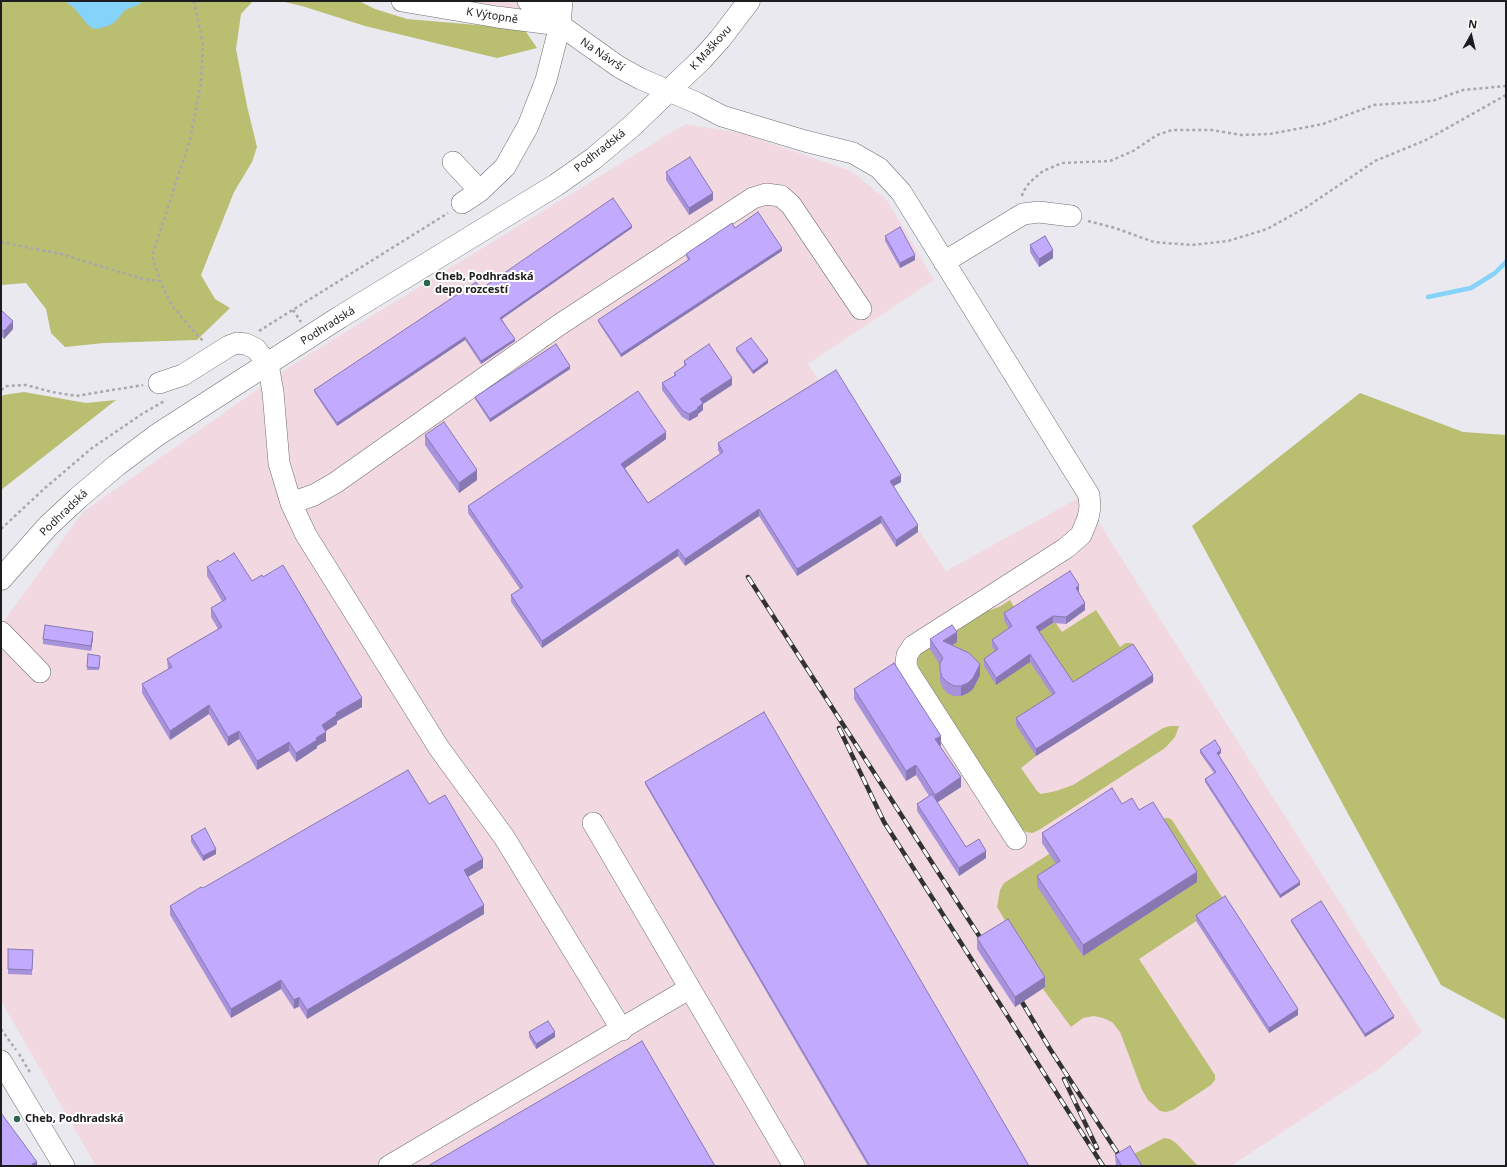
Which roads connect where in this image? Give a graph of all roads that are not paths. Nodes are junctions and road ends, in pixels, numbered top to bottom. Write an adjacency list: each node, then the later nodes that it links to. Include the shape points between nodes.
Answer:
1 (402, 1): 4 (street, K Výtopně, via 497,17)
2 (528, 1): 4 (street)
3 (749, 1): 5 (main road, K Maškovu, via 707,54)
4 (561, 12): 5 (street, Na Návrší, via 619,68); 7 (street, via 546,80 528,126 504,167)
5 (669, 92): 10 (street, Na Návrší, via 722,116 853,153 879,168 901,192); 12 (main road, Podhradská, via 593,159 556,185)
6 (453, 162): 7 (street)
7 (480, 191): 8 (street)
8 (462, 203)
9 (1071, 216): 10 (street, via 1039,212 1023,214)
10 (944, 262): 19 (street, Na Návrší, via 1089,495 1088,518 1081,535 1066,548 913,646 907,655 908,671)
11 (861, 309): 14 (street, via 791,205 781,196 766,194 753,198 559,324 335,484)
12 (268, 364): 13 (street, via 256,349 237,343 215,354); 14 (street, via 279,463); 15 (main road, Podhradská, via 157,435 117,465 48,526)
13 (164, 390)
14 (291, 503): 21 (street, via 306,535 439,748 504,837)
15 (1, 578)
16 (1, 632): 17 (street)
17 (40, 672)
18 (593, 823): 20 (street)
19 (1016, 839)
20 (690, 988): 21 (street); 25 (street)
21 (622, 1030): 24 (street)
22 (1, 1060): 23 (street)
23 (64, 1166)
24 (389, 1166)
25 (794, 1166)

